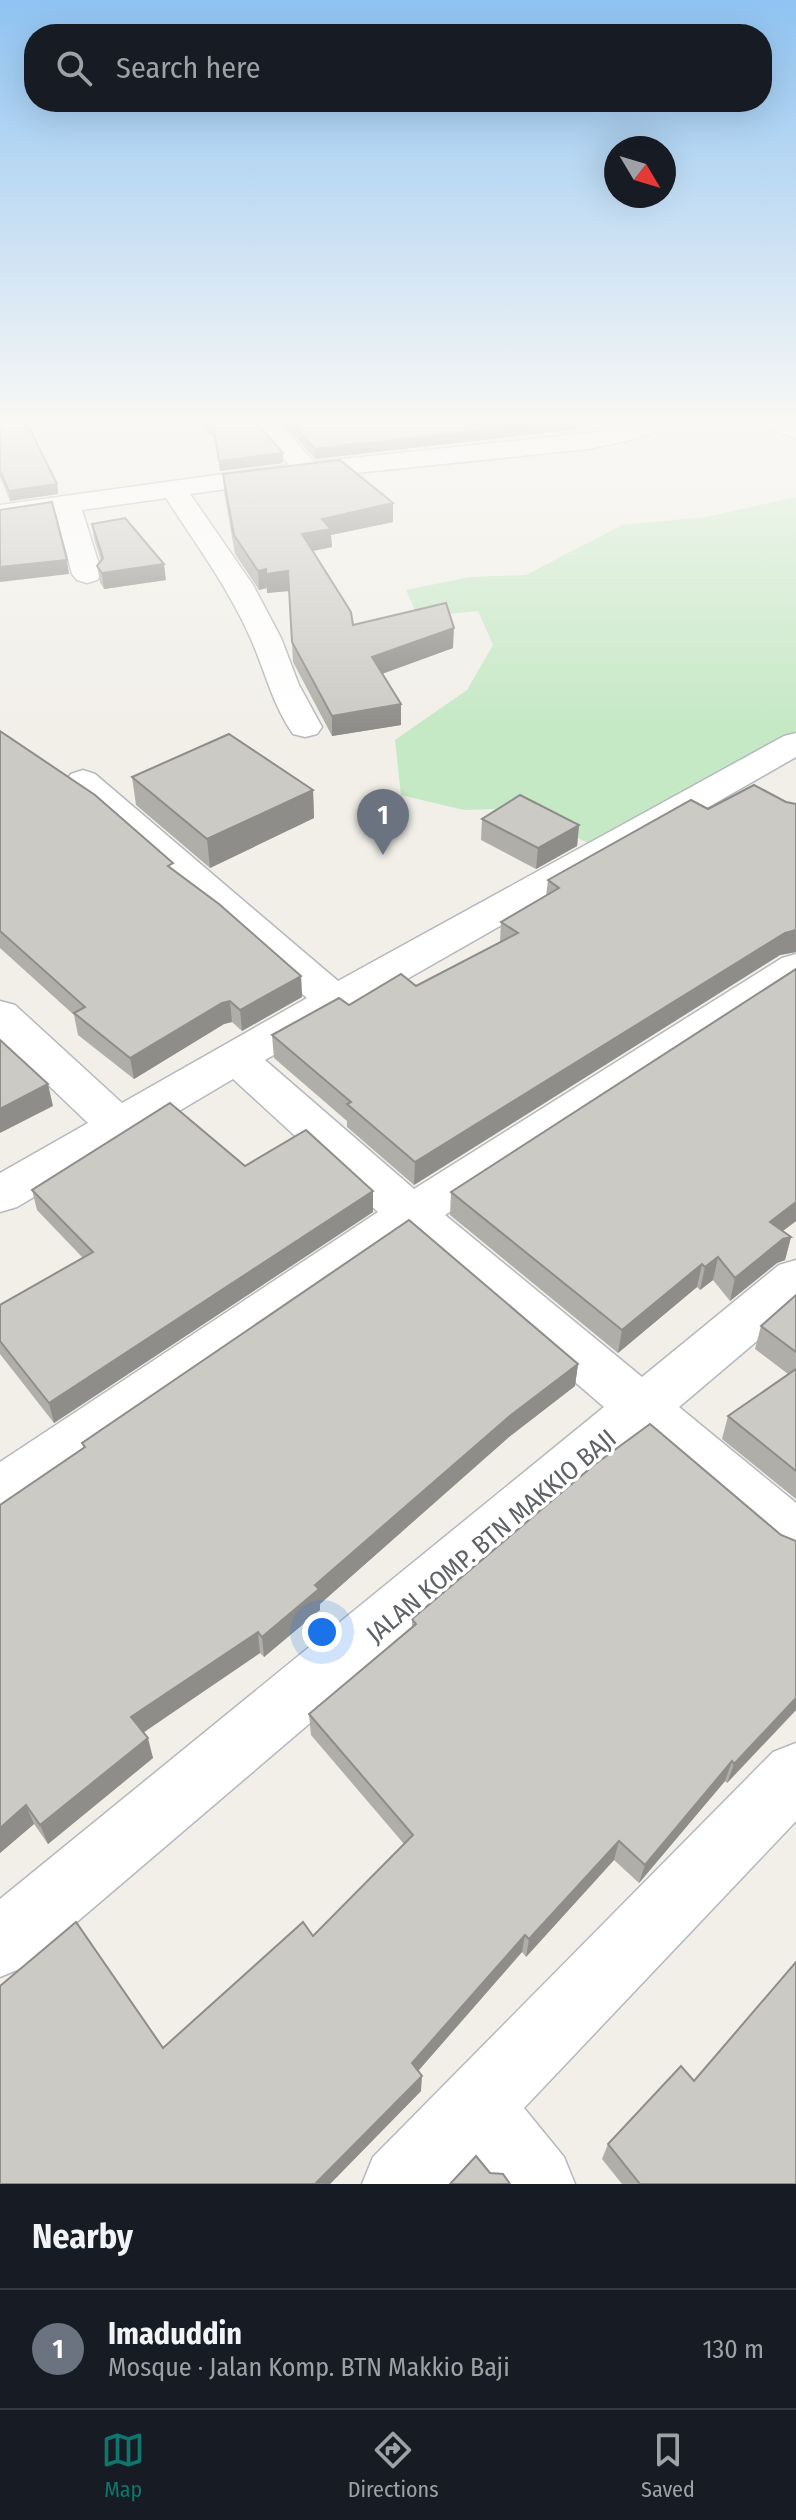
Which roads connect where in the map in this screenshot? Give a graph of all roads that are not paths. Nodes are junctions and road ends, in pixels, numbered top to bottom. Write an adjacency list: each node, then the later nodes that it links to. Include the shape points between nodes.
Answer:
1 (73, 524): 3 (street)
2 (197, 524): 4 (street, via 238,585)
3 (87, 574)
4 (305, 727)
5 (796, 743): 6 (street)
6 (729, 779): 8 (street); 10 (street)
7 (83, 781): 10 (street)
8 (769, 800)
9 (796, 967): 15 (street)
10 (335, 1000): 12 (street)
11 (0, 1015): 13 (street)
12 (236, 1058): 13 (street); 15 (street)
13 (119, 1126): 14 (street)
14 (0, 1195)
15 (411, 1214): 17 (street); 18 (street)
16 (796, 1279): 17 (street, JALAN KOMP. BTN MAKKIO BAJI)
17 (644, 1408): 19 (street); 21 (street, JALAN KOMP. BTN MAKKIO BAJI)
18 (0, 1492)
19 (796, 1537)
20 (796, 1775): 22 (street)
21 (0, 1943)
22 (476, 2106): 23 (street); 24 (street)
23 (400, 2184)
24 (537, 2184)

